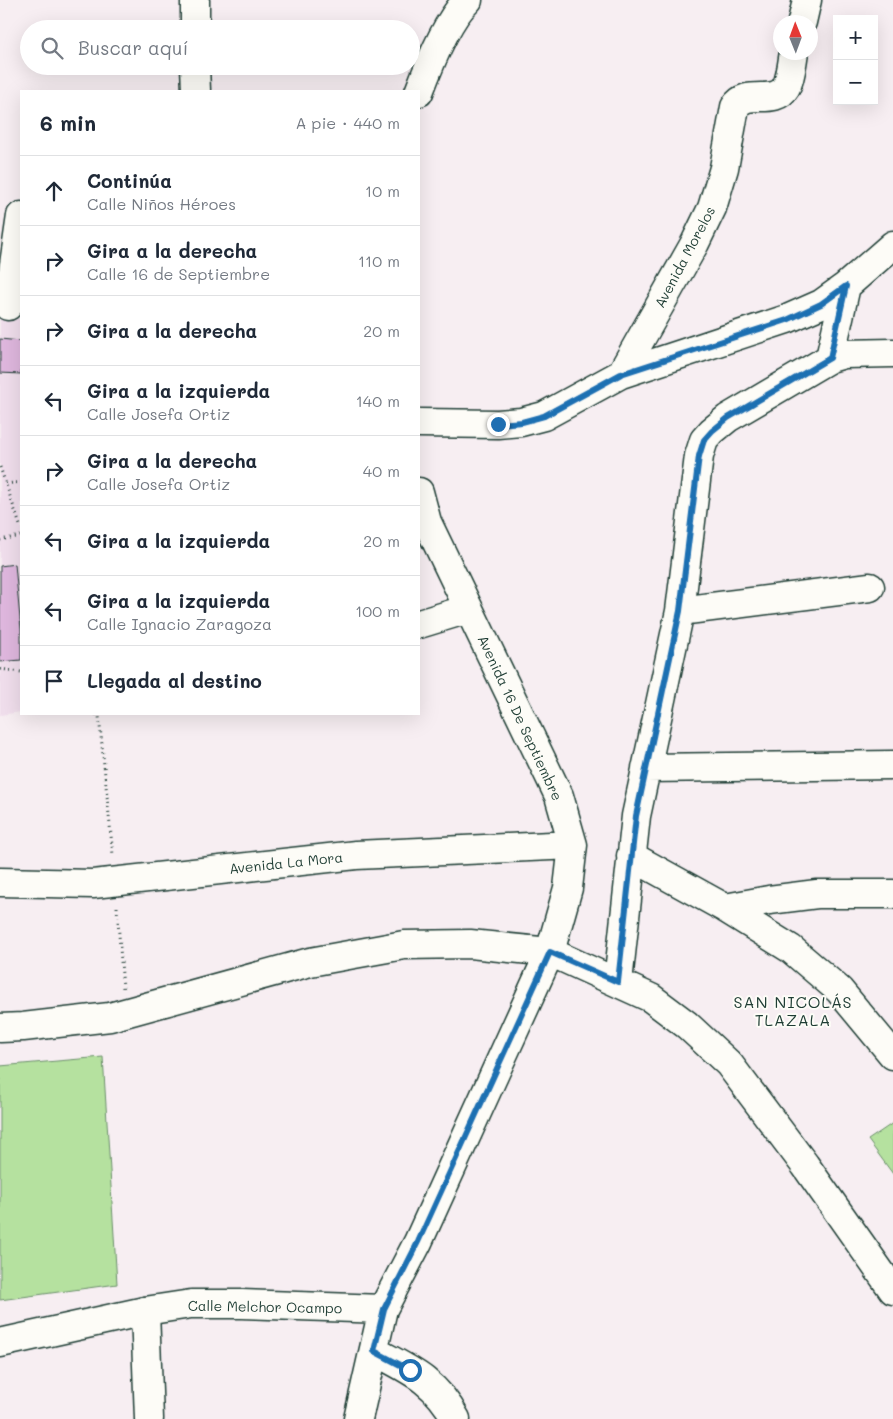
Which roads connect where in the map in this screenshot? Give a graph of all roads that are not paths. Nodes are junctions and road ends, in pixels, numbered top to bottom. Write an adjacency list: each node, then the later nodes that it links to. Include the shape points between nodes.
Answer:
1 (195, 0): 5 (street)
2 (807, 0): 4 (street)
3 (460, 3): 9 (street)
4 (804, 15)
5 (195, 20)
6 (792, 60): 16 (street, Avenida Morelos, via 786,86 778,95 751,96 735,107 724,168 712,208)
7 (195, 75): 8 (street)
8 (196, 90)
9 (420, 90)
10 (20, 224): 13 (street)
11 (893, 245): 12 (street)
12 (846, 286): 15 (street); 16 (street, via 821,304 787,320)
13 (10, 306)
14 (893, 353): 15 (street, via 844,354)
15 (830, 358): 21 (street, via 728,418 704,440 699,456)
16 (621, 374): 17 (street, via 544,416 522,422)
17 (420, 423)
18 (420, 496): 20 (street, Avenida 16 De Septiembre, via 427,522)
19 (870, 588): 21 (street)
20 (468, 608): 22 (street); 25 (street, Avenida 16 De Septiembre, via 559,796)
21 (680, 611): 24 (street)
22 (420, 624)
23 (893, 765): 24 (street)
24 (646, 768): 26 (street)
25 (573, 845): 27 (street, Avenida La Mora, via 356,855 93,884); 30 (street, Avenida 16 De Septiembre, via 568,888)
26 (631, 856): 29 (street); 31 (street)
27 (0, 882)
28 (893, 894): 29 (street, via 817,894)
29 (725, 908): 33 (street, via 812,966 839,990)
30 (550, 952): 31 (street); 32 (street, via 470,944 404,945 310,962 110,1017); 35 (street, Avenida 16 De Septiembre, via 418,1242)
31 (618, 982): 34 (street, via 651,998 687,1025 729,1064)
32 (0, 1028)
33 (893, 1055)
34 (893, 1290)
35 (384, 1309): 36 (street, Calle Melchor Ocampo, via 191,1304); 38 (street, Avenida 16 De Septiembre)
36 (144, 1311): 37 (street, Calle Melchor Ocampo); 40 (street)
37 (0, 1343)
38 (374, 1351): 39 (street, Avenida 16 De Septiembre); 41 (street, via 430,1383)
39 (363, 1418)
40 (149, 1419)
41 (456, 1419)

